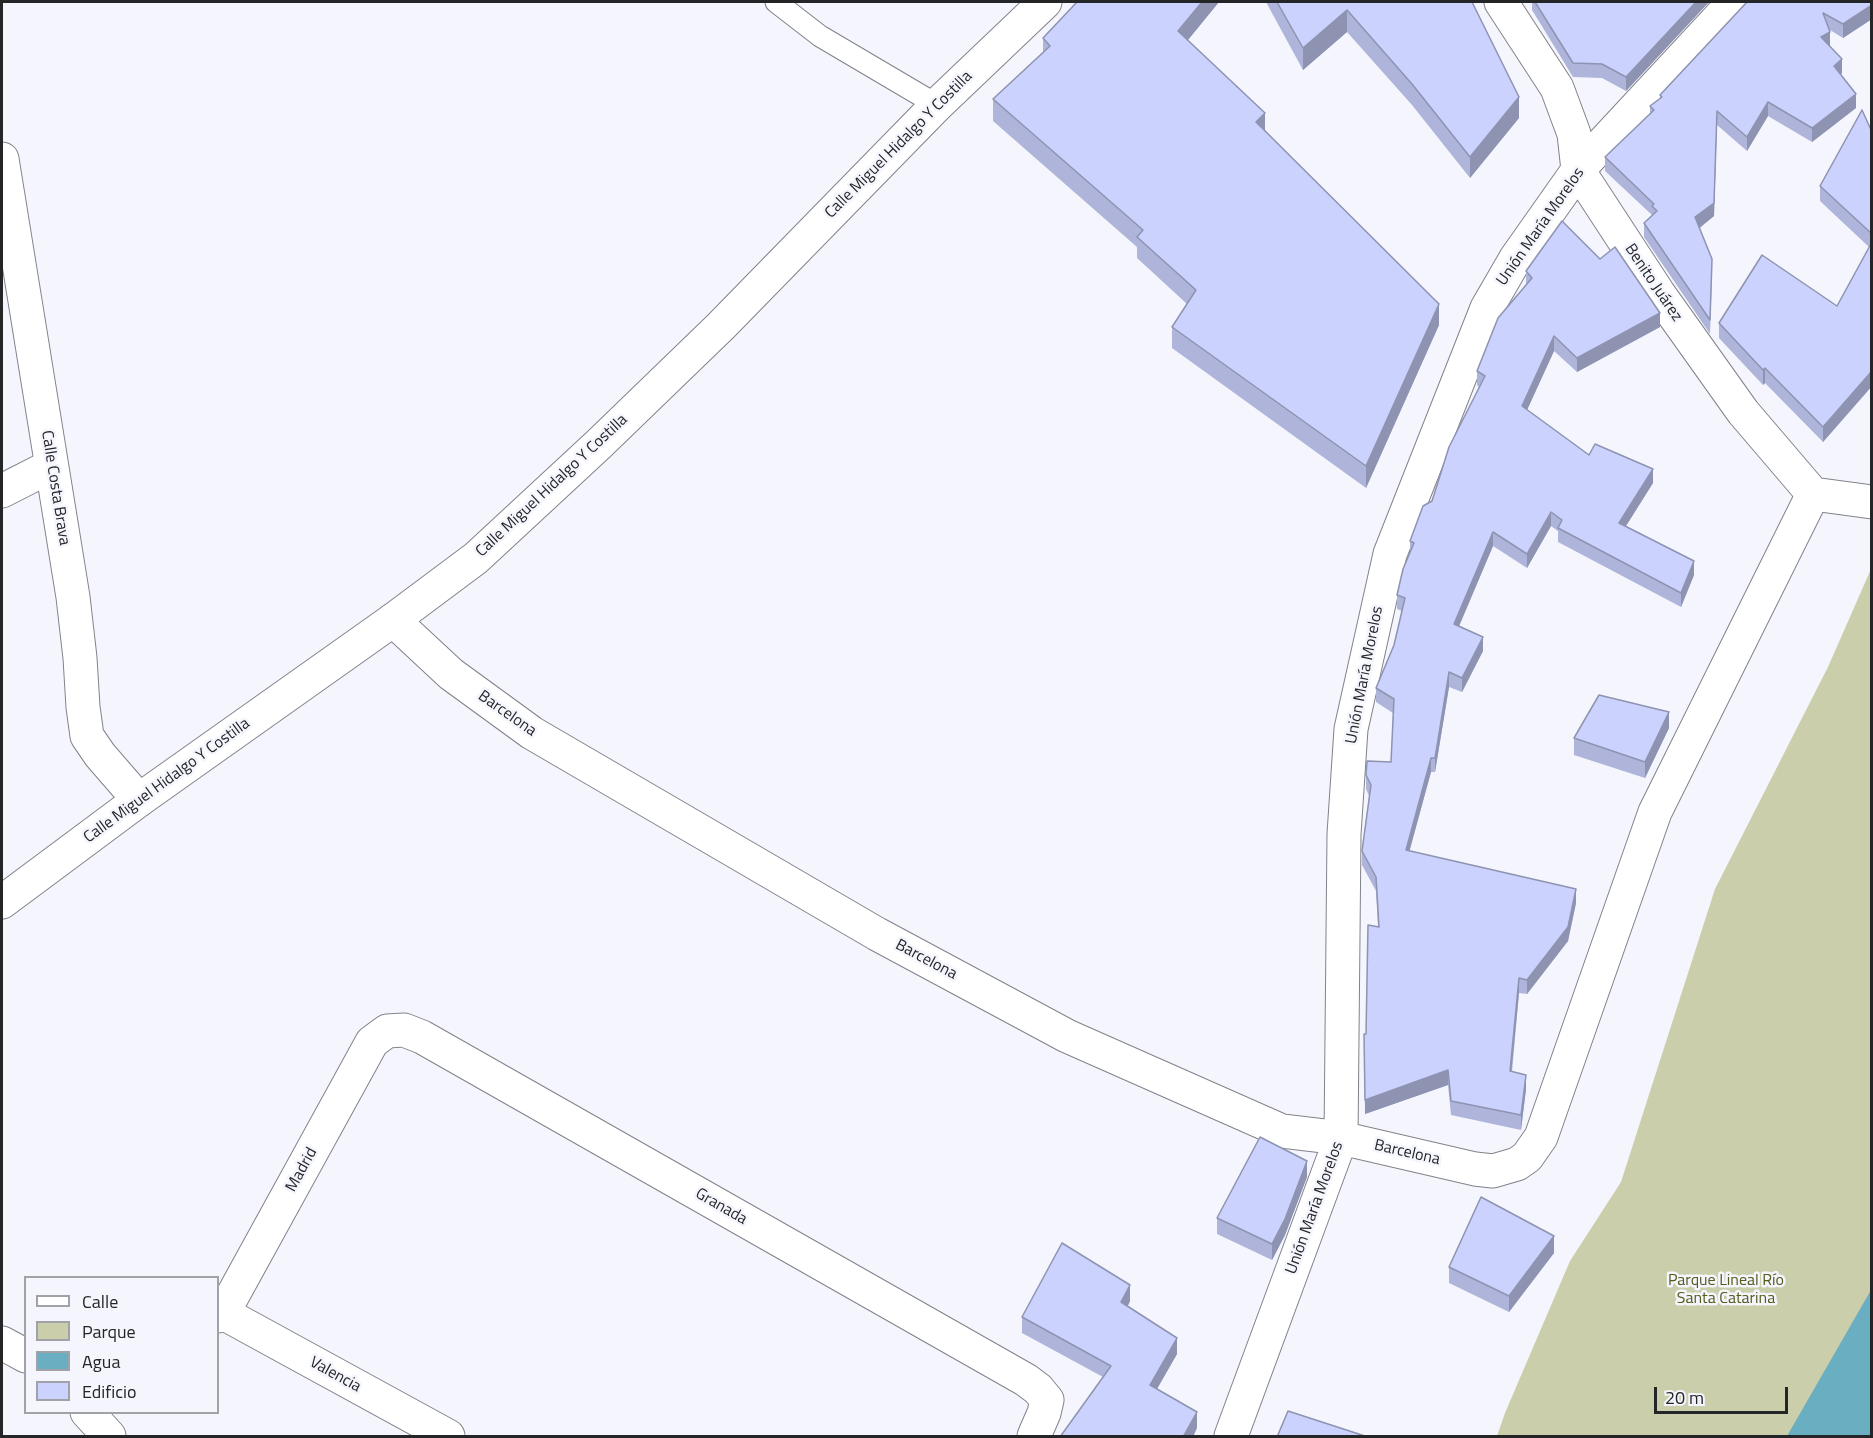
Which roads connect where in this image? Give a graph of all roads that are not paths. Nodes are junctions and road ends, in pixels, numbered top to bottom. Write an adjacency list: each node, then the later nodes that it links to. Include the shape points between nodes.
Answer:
1 (776, 2): 5 (lane, via 820,36)
2 (1045, 2): 5 (street, Calle Miguel Hidalgo Y Costilla)
3 (1501, 2): 7 (street, Benito Juárez, via 1557,88 1574,134)
4 (1734, 2): 7 (street, Unión María Morelos)
5 (937, 105): 12 (street, Calle Miguel Hidalgo Y Costilla, via 721,326 599,444 476,558)
6 (2, 159): 8 (street, Calle Costa Brava)
7 (1578, 170): 10 (street, Benito Juárez, via 1737,403); 16 (street, Unión María Morelos, via 1516,258 1487,308 1390,554 1351,729 1344,845)
8 (51, 466): 9 (street); 13 (street, Calle Costa Brava, via 73,597 87,736)
9 (2, 491)
10 (1813, 494): 11 (street); 16 (street, Barcelona, via 1655,812 1541,1137 1527,1157 1493,1171)
11 (1872, 502)
12 (393, 620): 13 (street, Calle Miguel Hidalgo Y Costilla); 16 (street, Barcelona, via 451,674 532,733 877,934 1068,1036 1282,1131)
13 (139, 800): 14 (street, Calle Miguel Hidalgo Y Costilla)
14 (2, 902)
15 (387, 1031): 17 (street, Madrid, via 372,1042); 23 (street, Granada, via 404,1030 432,1043 1026,1380 1047,1400)
16 (1341, 1138): 24 (street, Unión María Morelos)
17 (220, 1314): 22 (street, Valencia)
18 (2, 1343): 19 (street)
19 (24, 1355)
20 (88, 1414): 21 (street)
21 (109, 1437)
22 (448, 1437)
23 (1034, 1437)
24 (1231, 1437)

